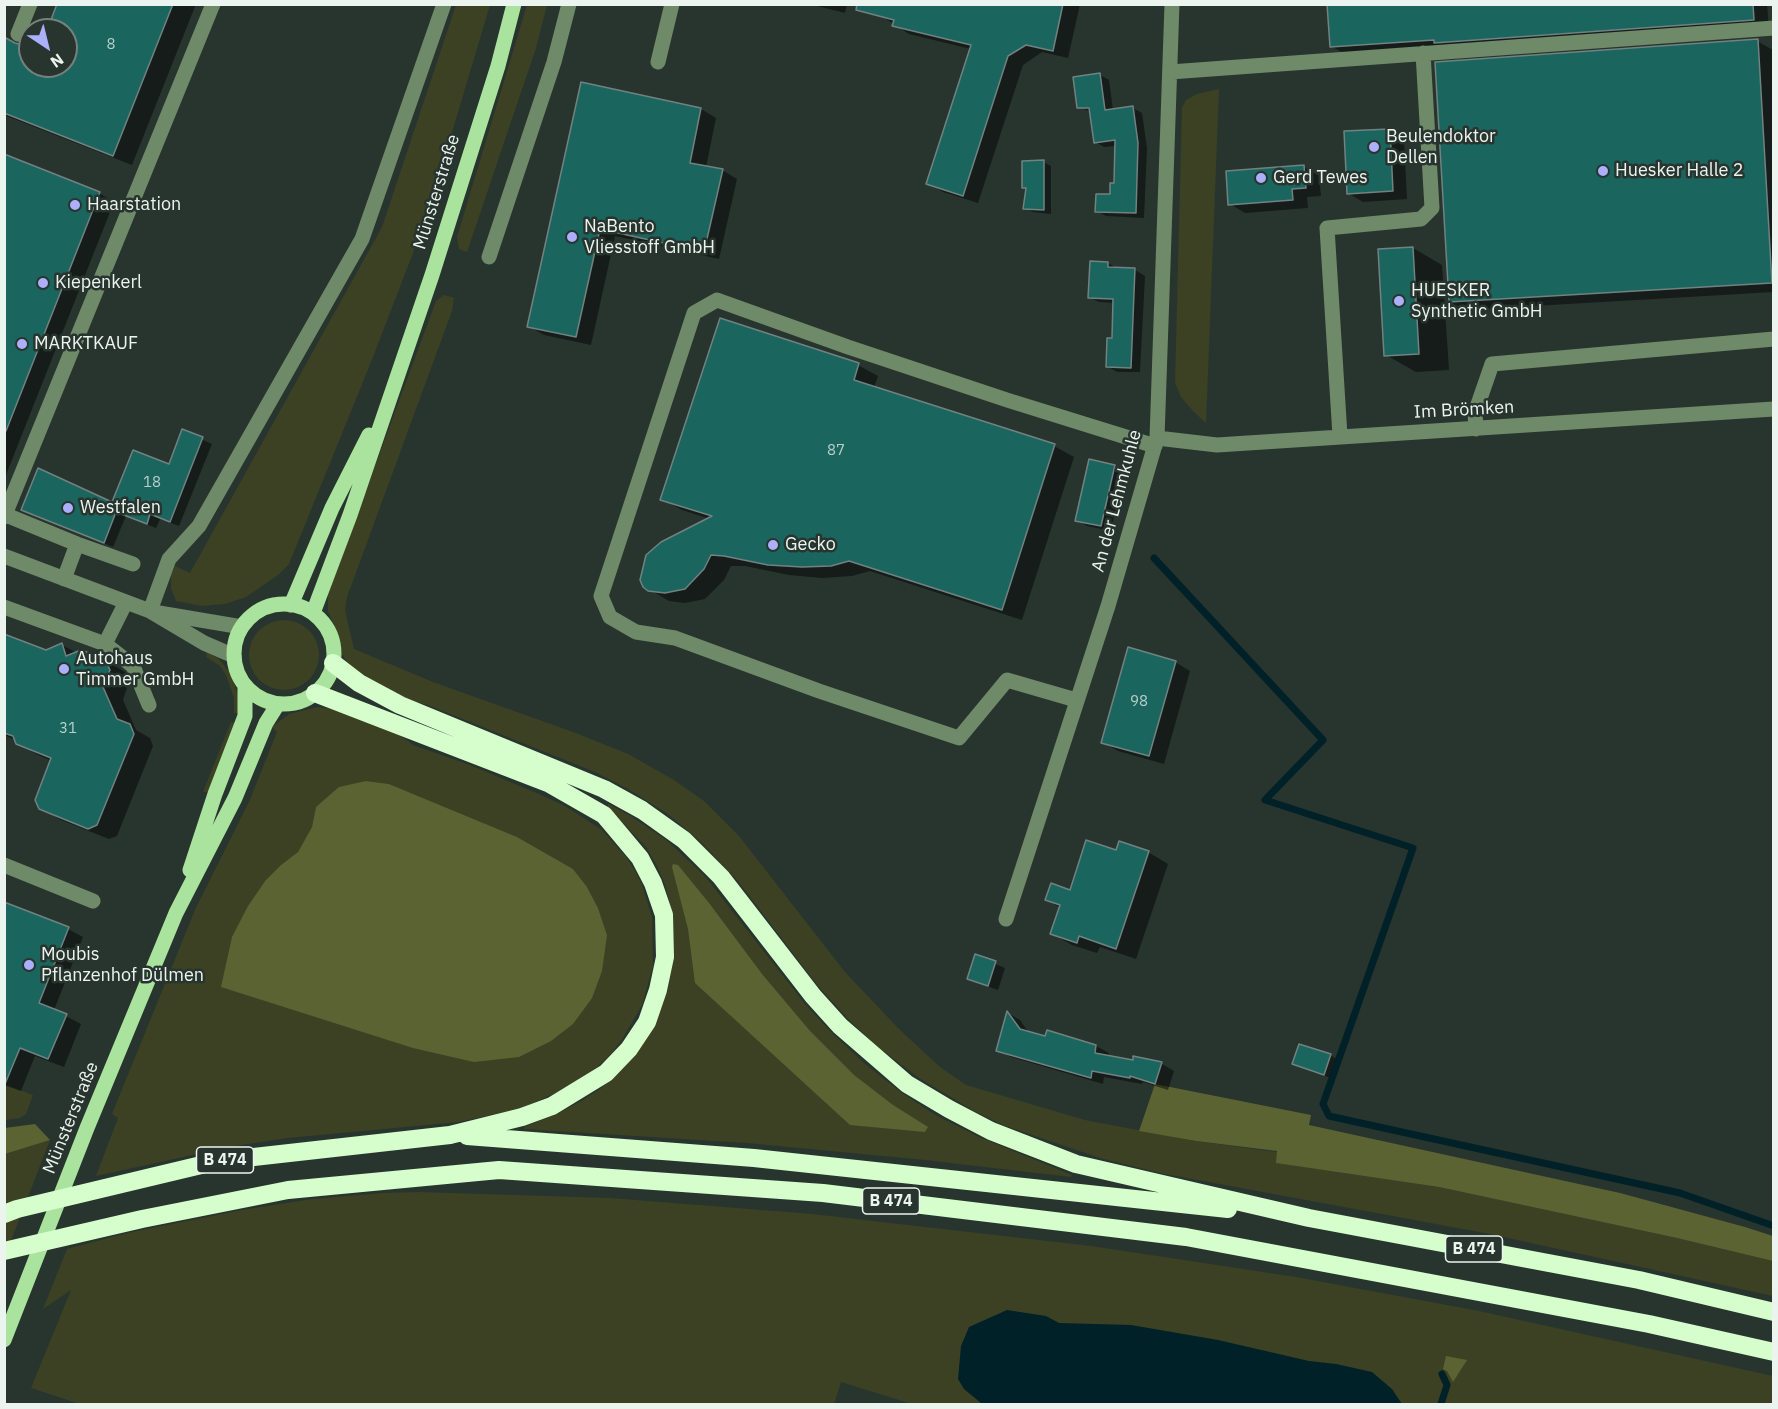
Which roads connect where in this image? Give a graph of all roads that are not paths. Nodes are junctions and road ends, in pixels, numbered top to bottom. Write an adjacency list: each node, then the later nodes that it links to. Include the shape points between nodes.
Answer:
1 (30, 4): 8 (street)
2 (213, 4): 20 (street)
3 (444, 4): 28 (street, via 362,239 199,526 169,559)
4 (514, 4): 15 (main road, Münsterstraße, via 432,275)
5 (569, 4): 13 (street, via 554,62)
6 (672, 4): 11 (street)
7 (1172, 4): 12 (street, An der Lehmkuhle)
8 (24, 18)
9 (1773, 28): 10 (street)
10 (1423, 53): 12 (street); 18 (street, via 1432,208 1421,219 1327,228)
11 (658, 62)
12 (1170, 72): 19 (street, An der Lehmkuhle)
13 (489, 256)
14 (1773, 339): 17 (street, via 1492,364 1475,413)
15 (392, 390): 26 (main road, Münsterstraße, via 332,508); 29 (main road, Münsterstraße)
16 (1773, 409): 17 (street, Im Brömken)
17 (1476, 429): 18 (street, Im Brömken)
18 (1340, 436): 19 (street, Im Brömken, via 1217,445)
19 (1156, 442): 36 (street, An der Lehmkuhle); 36 (street, Im Brömken, via 995,396 717,300 694,313 601,596 610,618 636,632 675,638 959,738 1007,680)
20 (5, 516): 21 (street)
21 (77, 544): 23 (street); 24 (street)
22 (4, 556): 24 (street)
23 (134, 564)
24 (64, 579): 25 (street)
25 (126, 602): 28 (street); 31 (street)
26 (291, 605): 29 (main road); 30 (main road, via 263,609)
27 (4, 607): 31 (street)
28 (150, 612): 30 (street); 32 (street)
29 (313, 613): 33 (main road, via 330,634)
30 (242, 627): 32 (main road)
31 (105, 644): 38 (street, via 133,666)
32 (234, 656): 34 (main road)
33 (333, 663): 35 (main road, via 324,684); 45 (highway, via 359,683 400,705 604,789 684,840 721,877 840,1026 907,1084 949,1109 992,1131 1076,1164)
34 (245, 686): 37 (main road); 41 (main road, Münsterstraße, via 245,716 214,794)
35 (315, 693): 37 (main road, via 291,704); 43 (highway, via 548,783 604,815 640,858 664,915 665,957 647,1022 606,1073 552,1106)
36 (1076, 700): 42 (street, An der Lehmkuhle)
37 (278, 704): 41 (main road, Münsterstraße)
38 (149, 705)
39 (4, 865): 40 (street)
40 (93, 901)
41 (176, 913): 48 (main road, Münsterstraße)
42 (1006, 919)
43 (450, 1135): 44 (highway, B 474, via 218,1161); 45 (highway, B 474, via 754,1158)
44 (4, 1214)
45 (1309, 1218): 47 (highway, B 474, via 1639,1280)
46 (4, 1251): 49 (highway, B 474, via 288,1190 499,1170 823,1193 1186,1237 1649,1324)
47 (1773, 1312)
48 (4, 1340)
49 (1773, 1352)

